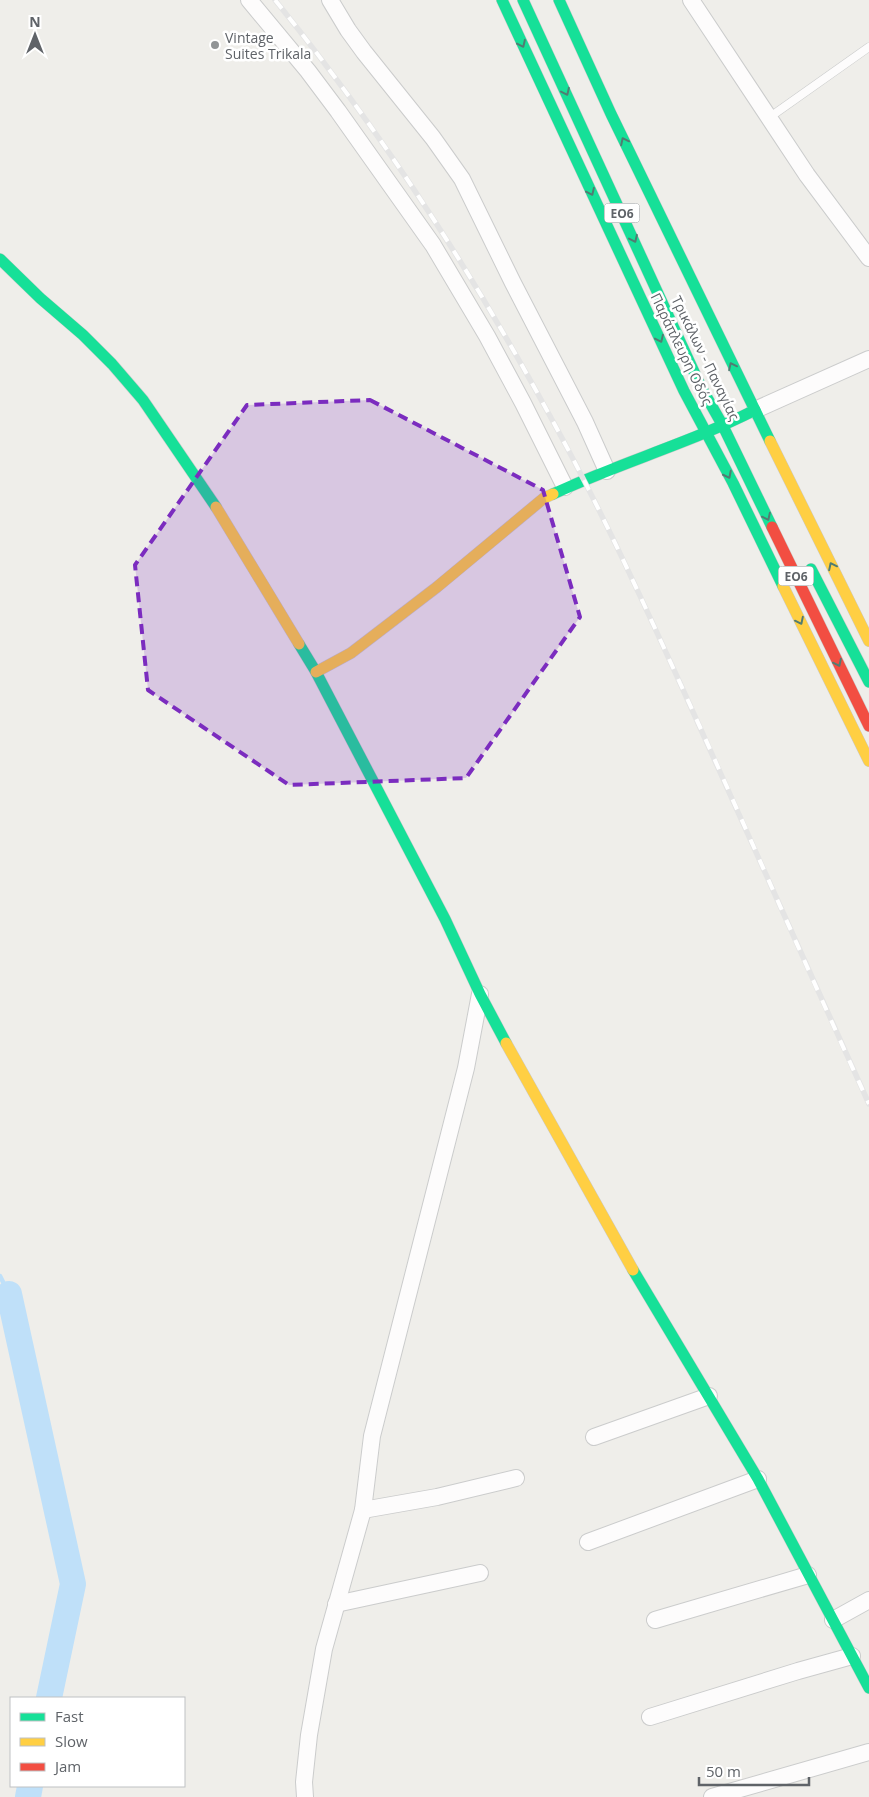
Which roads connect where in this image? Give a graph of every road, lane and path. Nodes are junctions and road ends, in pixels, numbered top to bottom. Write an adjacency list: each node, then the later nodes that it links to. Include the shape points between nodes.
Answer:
1 (249, 0): 16 (street, via 338,111 433,245 496,353)
2 (330, 0): 15 (street, via 364,52 462,179)
3 (502, 0): 14 (street, Παράπλευρη Οδός, one-way to 14, via 684,391)
4 (523, 0): 13 (street, Τρικάλων - Παναγίας / ΕΟ6, one-way to 13, via 701,387)
5 (559, 0): 12 (street, one-way to 5, via 592,77)
6 (691, 0): 8 (street)
7 (869, 47): 8 (lane)
8 (770, 117): 9 (street, via 807,175)
9 (869, 258)
10 (0, 259): 19 (street, via 89,341 143,400 219,510)
11 (869, 358): 12 (street)
12 (755, 410): 13 (street); 18 (street, one-way to 12)
13 (722, 426): 14 (street); 21 (street, Τρικάλων - Παναγίας / ΕΟ6, one-way to 21)
14 (706, 431): 15 (street); 22 (street, Παράπλευρη Οδός, one-way to 22)
15 (606, 470): 16 (street)
16 (565, 487): 19 (street, via 544,498 438,587 351,653)
17 (806, 559): 20 (street, ΕΟ6)
18 (869, 641)
19 (316, 672): 23 (street, via 445,919)
20 (869, 682)
21 (869, 726)
22 (869, 761)
23 (480, 994): 24 (street, via 642,1286); 28 (street, via 466,1068 372,1436)
24 (709, 1396): 25 (street); 27 (street)
25 (594, 1437)
26 (516, 1478): 28 (street)
27 (758, 1479): 29 (street); 31 (street)
28 (363, 1510): 33 (street)
29 (588, 1542)
30 (480, 1573): 33 (street)
31 (808, 1575): 34 (street); 35 (street)
32 (869, 1600): 35 (street)
33 (336, 1604): 40 (street, via 314,1702)
34 (655, 1620)
35 (832, 1620): 36 (street)
36 (852, 1656): 37 (street); 38 (street)
37 (869, 1688)
38 (650, 1717)
39 (869, 1752): 41 (street)
40 (305, 1797)
41 (712, 1797)

